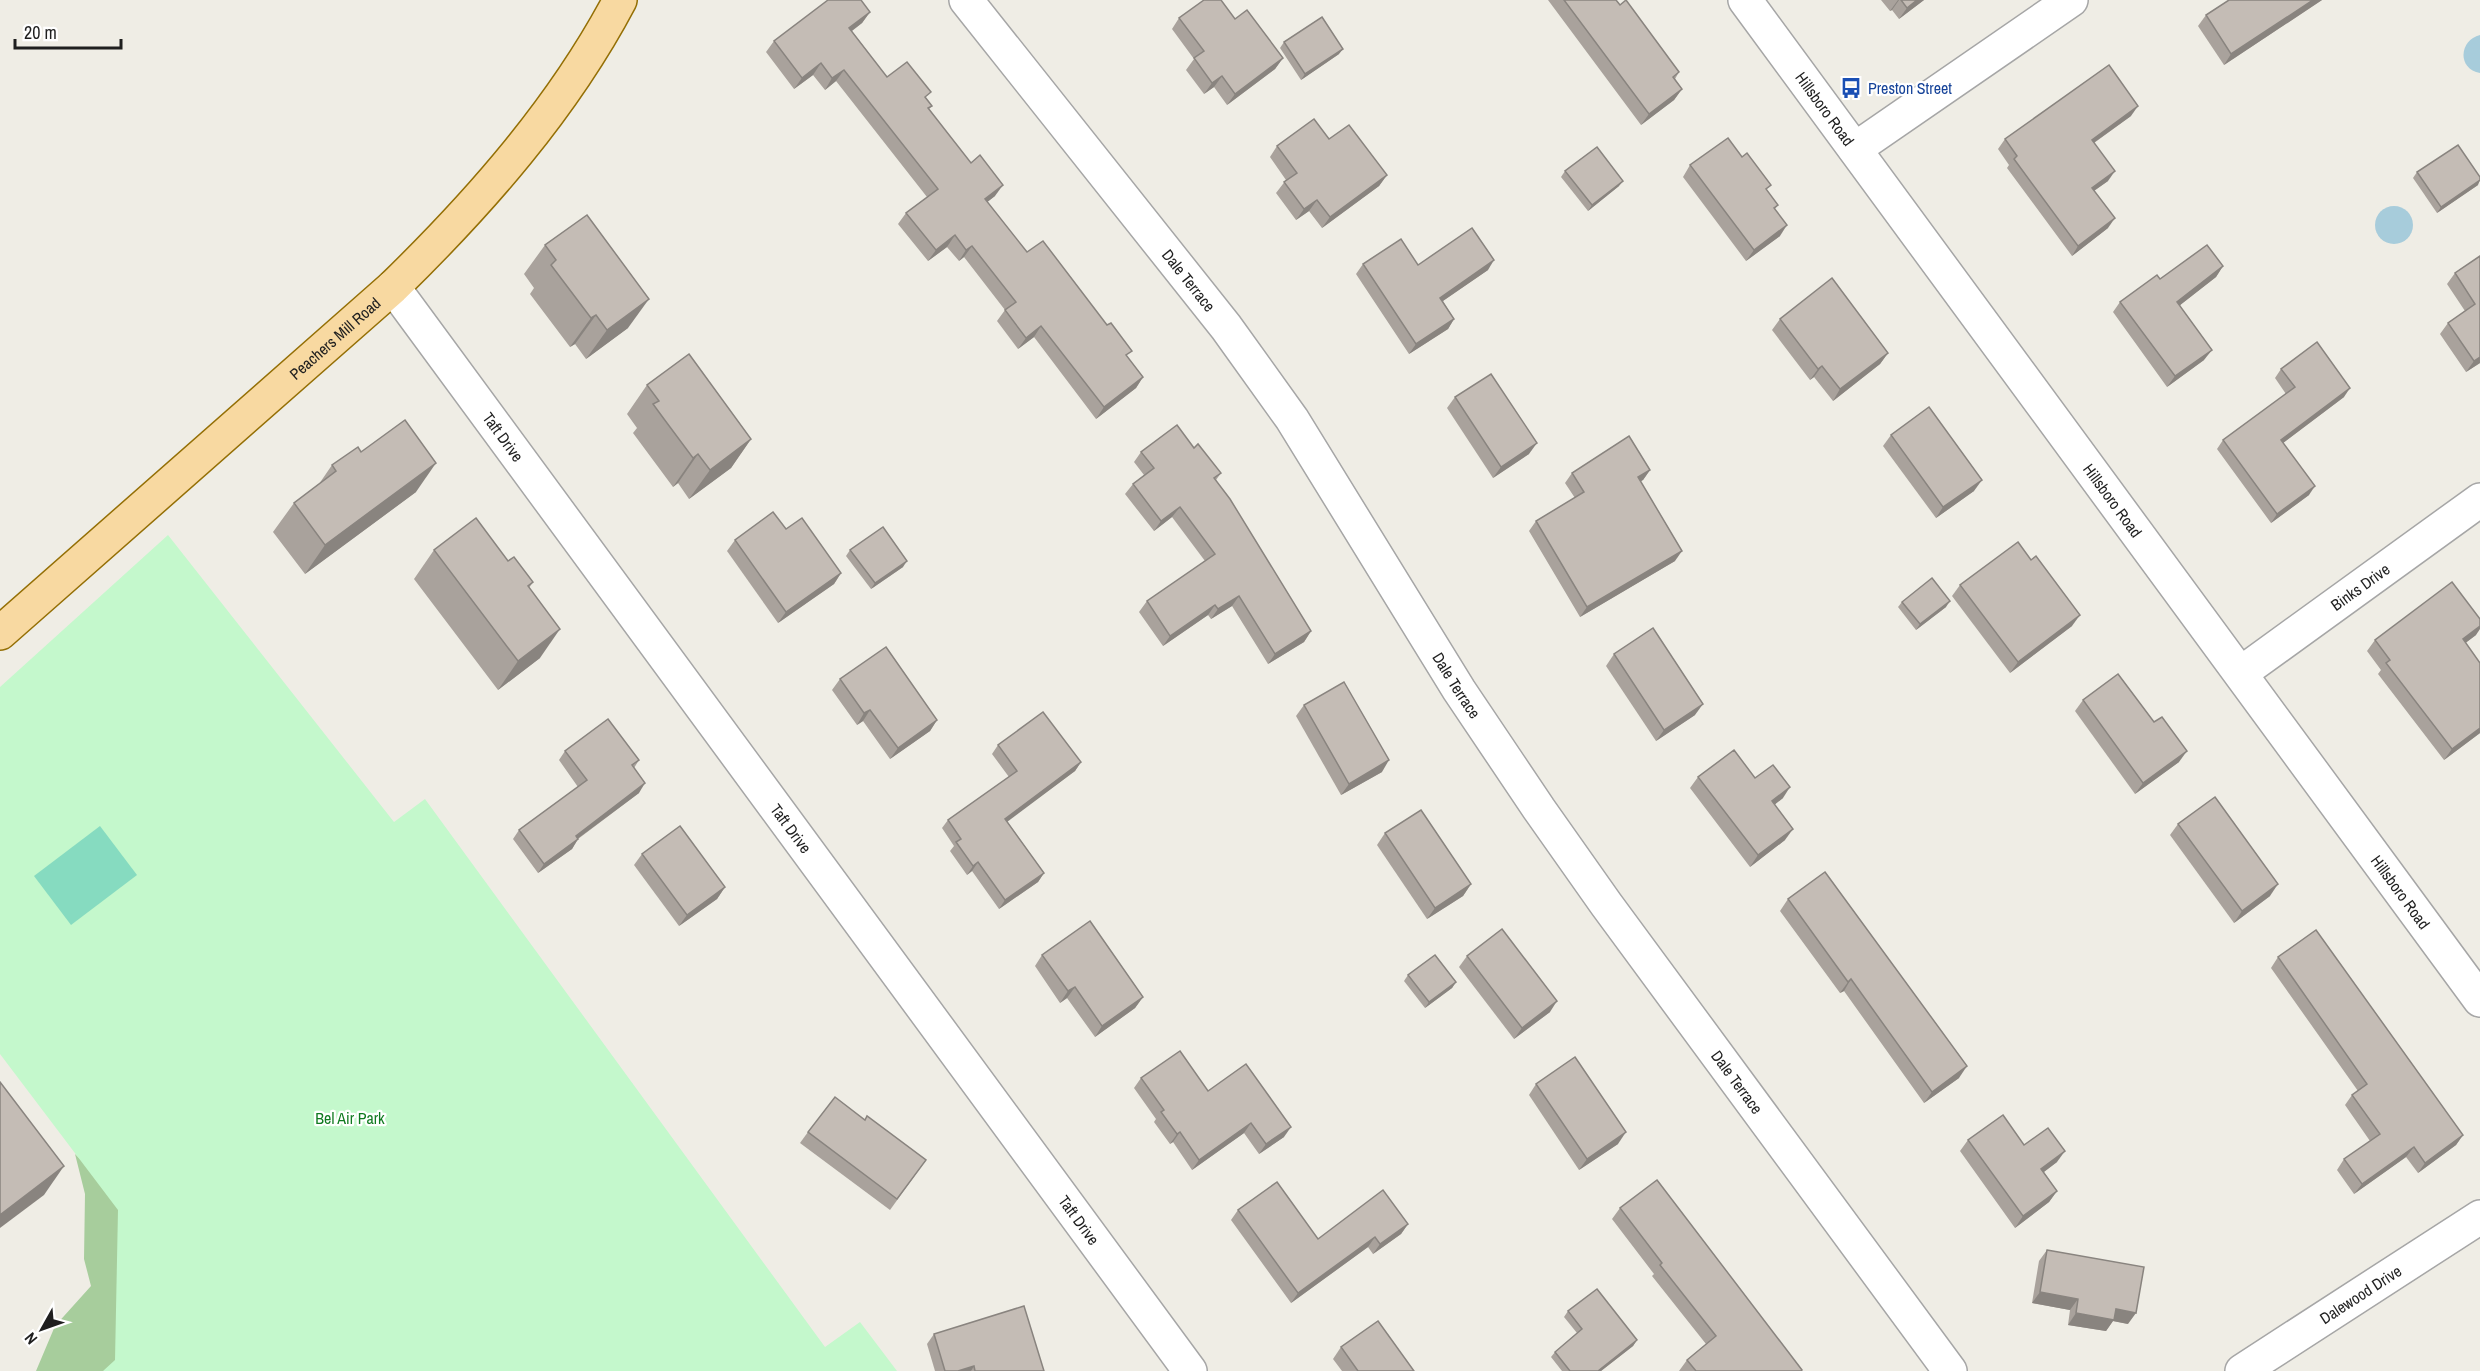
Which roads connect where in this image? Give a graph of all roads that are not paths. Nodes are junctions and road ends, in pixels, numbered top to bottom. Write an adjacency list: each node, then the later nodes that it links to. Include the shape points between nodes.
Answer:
1 (620, 0): 6 (main road, Peachers Mill Road, via 565,91 444,237)
2 (966, 0): 13 (street, Dale Terrace, via 1226,327 1292,419 1459,690 1539,809)
3 (1745, 0): 5 (street, Hillsboro Road)
4 (2071, 0): 5 (street)
5 (1855, 149): 9 (street, Hillsboro Road)
6 (393, 287): 8 (main road, Peachers Mill Road); 12 (street, Taft Drive)
7 (2480, 500): 9 (street, Binks Drive)
8 (0, 633)
9 (2241, 673): 10 (street, Hillsboro Road)
10 (2480, 1000)
11 (2480, 1217): 14 (street, Dalewood Drive)
12 (1190, 1371)
13 (1950, 1371)
14 (2242, 1371)

